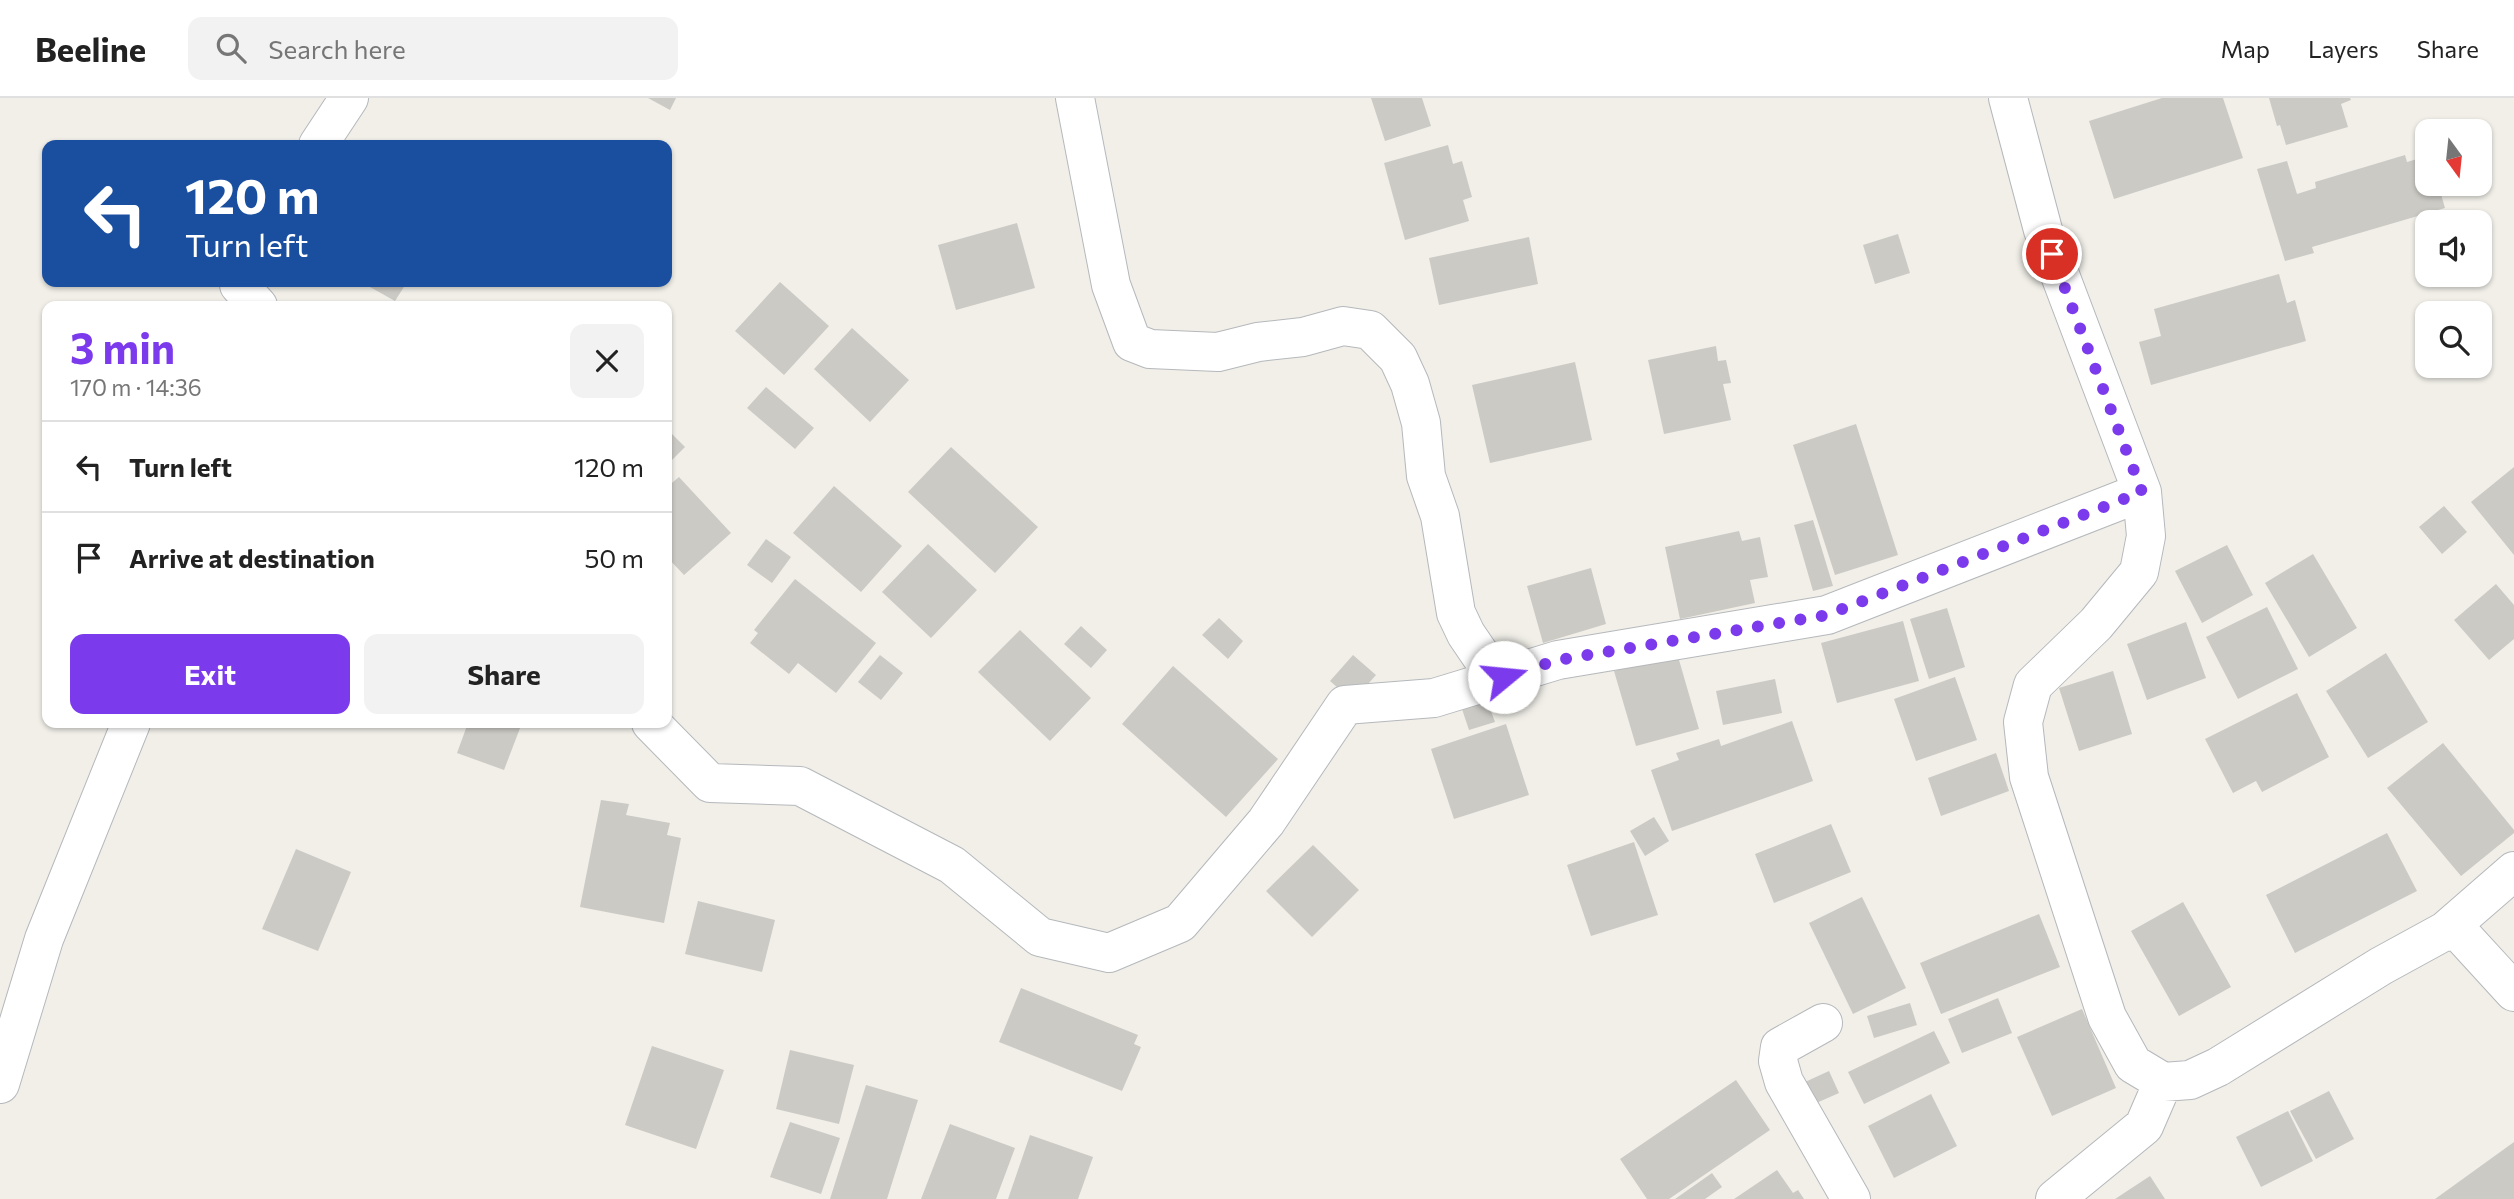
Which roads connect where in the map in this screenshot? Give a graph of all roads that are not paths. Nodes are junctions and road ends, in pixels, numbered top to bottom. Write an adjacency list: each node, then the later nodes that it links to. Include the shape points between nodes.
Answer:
1 (349, 98): 4 (street)
2 (1075, 98): 6 (street, via 1111,285 1132,342 1150,349 1218,352 1343,326 1370,330 1398,358 1421,423 1426,476 1440,516 1456,613 1483,659)
3 (2008, 98): 5 (street, via 2043,230)
4 (321, 140)
5 (2142, 492): 6 (street, via 1827,615 1558,660); 13 (street, via 2146,536 2139,572 2096,624 2034,685 2024,722 2029,777 2107,1017 2133,1064)
6 (1504, 677): 8 (street, via 1434,698 1345,705 1266,822 1180,923 1109,953 1040,937 952,865 800,786 710,783)
7 (129, 728): 14 (street, via 44,939)
8 (656, 728)
9 (2514, 871): 10 (street)
10 (2445, 931): 11 (street, via 2460,933); 13 (street, via 2218,1067 2190,1080)
11 (2514, 992)
12 (1823, 1023): 15 (street, via 1780,1047 1778,1060 1784,1082)
13 (2164, 1082): 16 (street, via 2144,1126)
14 (0, 1084)
15 (1851, 1199)
16 (2055, 1199)

